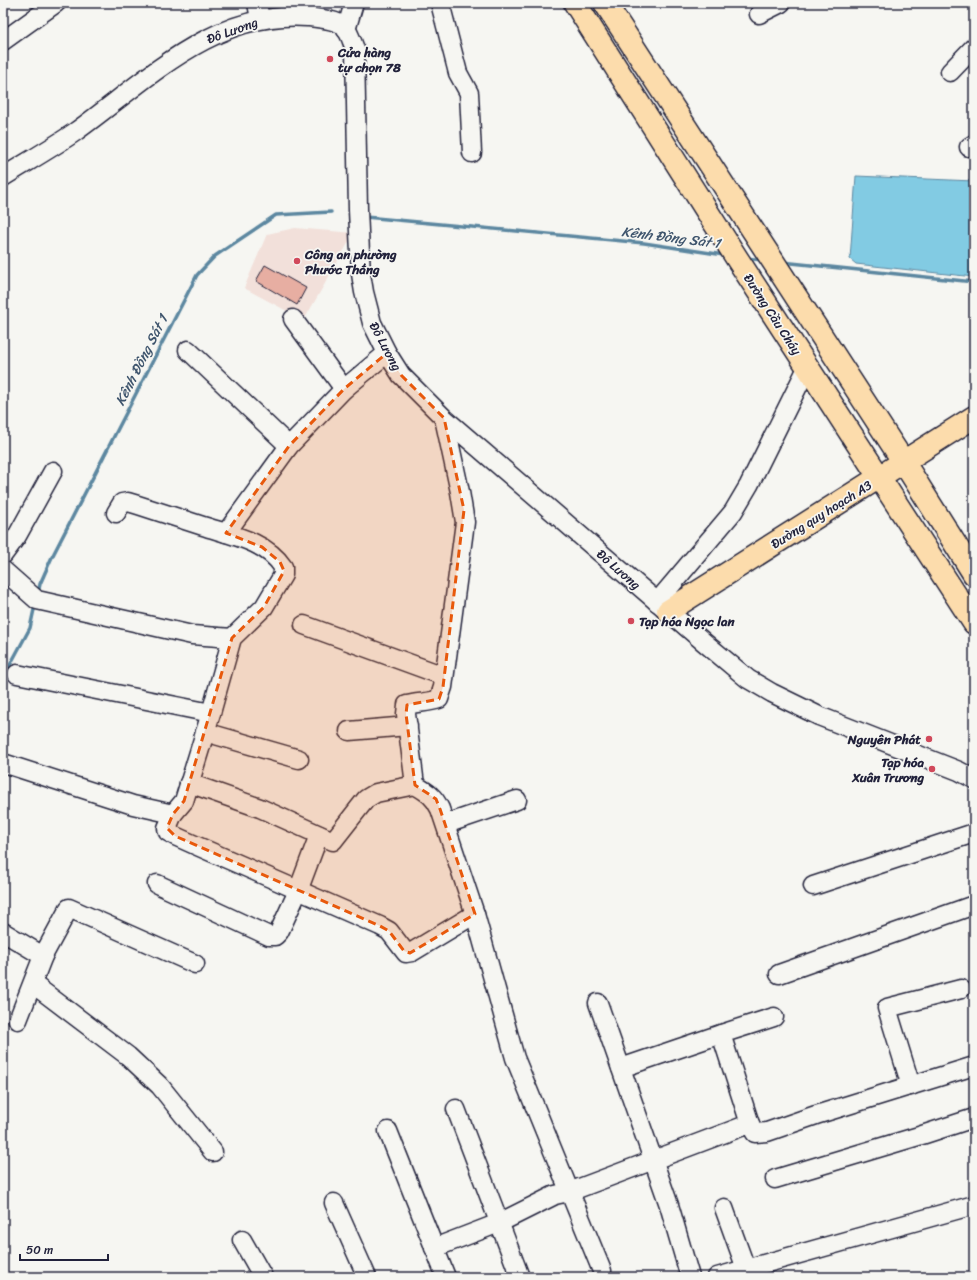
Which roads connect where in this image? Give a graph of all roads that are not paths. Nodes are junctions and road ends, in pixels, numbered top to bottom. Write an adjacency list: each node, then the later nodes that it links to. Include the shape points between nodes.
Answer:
1 (56, 3): 10 (street)
2 (354, 3): 9 (street)
3 (440, 3): 13 (street, via 458,73 470,93)
4 (574, 3): 18 (main road, Đường Cầu Cháy)
5 (605, 3): 23 (main road)
6 (781, 3): 8 (street)
7 (259, 11): 9 (street, Đô Lương, via 325,19 344,26); 14 (street, Đô Lương, via 161,66 74,132)
8 (759, 14)
9 (346, 30): 17 (street, Đô Lương, via 355,49 361,274 372,323)
10 (3, 41)
11 (974, 46): 12 (street)
12 (950, 72)
13 (472, 154)
14 (3, 177)
15 (293, 319): 19 (street)
16 (188, 350): 22 (street)
17 (387, 353): 19 (street); 21 (street, Đô Lương, via 401,375)
18 (808, 366): 25 (main road, Đường Cầu Cháy); 31 (street, via 733,512)
19 (344, 389): 22 (street)
20 (974, 417): 23 (main road, Đường quy hoạch A3)
21 (444, 418): 31 (street, Đô Lương); 36 (street, via 465,522)
22 (289, 446): 27 (street)
23 (903, 462): 25 (main road, Đường quy hoạch A3); 30 (main road)
24 (53, 471): 28 (street, via 17,536)
25 (880, 477): 31 (main road, Đường quy hoạch A3); 32 (main road, Đường Cầu Cháy)
26 (116, 513): 27 (street, via 122,503 128,502)
27 (226, 533): 34 (street, via 262,547 284,567 283,575 264,607)
28 (3, 555)
29 (3, 570): 34 (street, via 37,600 192,634)
30 (974, 574)
31 (662, 606): 43 (street, Đô Lương, via 748,679 772,693 819,716)
32 (974, 623)
33 (304, 625): 36 (street)
34 (232, 638): 37 (street)
35 (17, 674): 37 (street)
36 (444, 676): 38 (street, via 438,699 407,705)
37 (211, 713): 40 (street)
38 (408, 726): 39 (street); 45 (street)
39 (349, 731)
40 (205, 732): 41 (street); 44 (street)
41 (299, 759)
42 (3, 763): 47 (street, via 133,805)
43 (974, 779)
44 (189, 783): 47 (street, via 184,801); 50 (street, via 260,808)
45 (415, 785): 48 (street, via 436,799); 50 (street, via 376,793 366,799)
46 (517, 800): 48 (street)
47 (173, 814): 53 (street, via 167,828 171,834)
48 (446, 824): 55 (street)
49 (974, 833): 52 (street)
50 (326, 838): 53 (street)
51 (157, 884): 53 (street, via 272,936 279,932)
52 (813, 886)
53 (298, 891): 55 (street, via 389,931 408,953)
54 (974, 905): 59 (street)
55 (475, 914): 76 (street, via 514,1058)
56 (3, 932): 57 (street)
57 (43, 956): 58 (street, via 69,908); 60 (street)
58 (196, 964)
59 (779, 974)
60 (33, 984): 64 (street); 73 (street, via 128,1056 155,1081)
61 (961, 989): 68 (street, via 887,1008)
62 (598, 1004): 67 (street)
63 (774, 1017): 65 (street)
64 (18, 1020)
65 (721, 1034): 67 (street); 71 (street)
66 (974, 1066): 68 (street)
67 (621, 1068): 74 (street)
68 (911, 1086): 71 (street, via 768,1132 756,1133)
69 (456, 1109): 80 (street)
70 (974, 1118): 75 (street)
71 (750, 1124): 74 (street)
72 (388, 1131): 82 (street)
73 (213, 1152)
74 (652, 1160): 76 (street); 89 (street, via 669,1205)
75 (775, 1180)
76 (569, 1192): 80 (street, via 555,1195); 83 (street)
77 (334, 1203): 86 (street)
78 (974, 1205): 84 (street)
79 (724, 1208): 84 (street)
80 (500, 1223): 82 (street); 88 (street)
81 (242, 1240): 85 (street)
82 (434, 1248): 87 (street)
83 (602, 1271)
84 (748, 1273): 90 (street)
85 (263, 1277)
86 (367, 1277)
87 (446, 1277)
88 (520, 1277)
89 (690, 1277)
90 (717, 1277)

